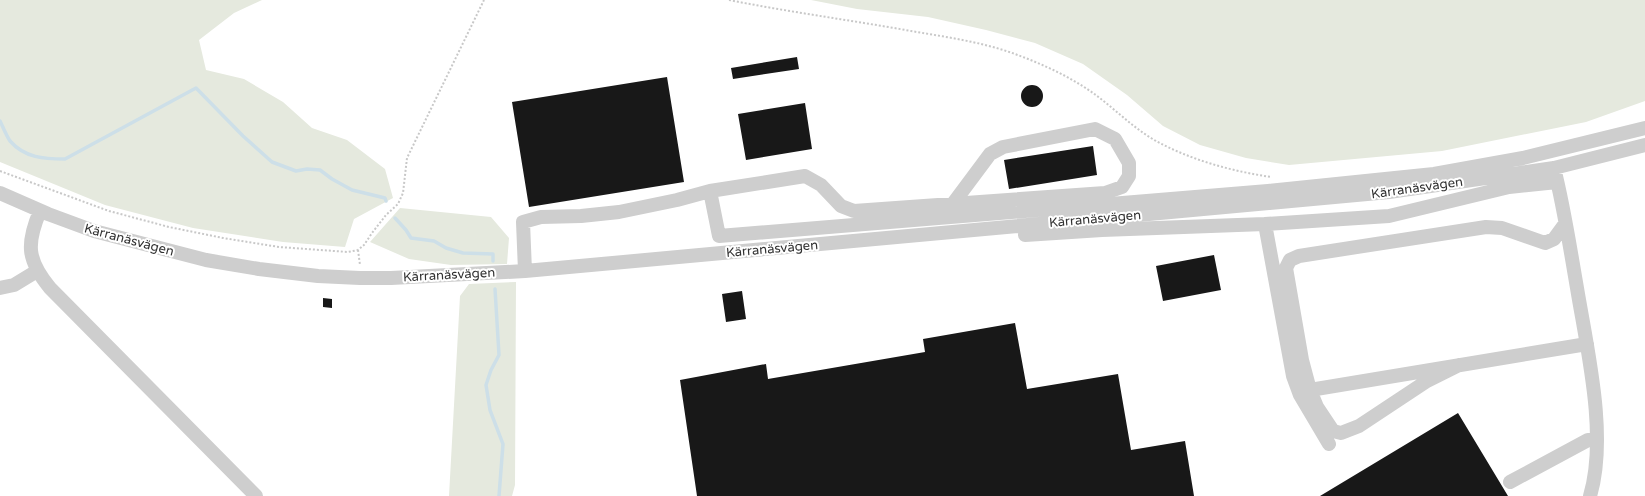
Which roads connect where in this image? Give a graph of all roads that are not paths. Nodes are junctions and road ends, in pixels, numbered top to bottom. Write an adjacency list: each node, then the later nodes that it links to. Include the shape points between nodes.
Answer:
1 (1645, 128): 5 (street, via 1523,158 1434,174 1260,192 719,236)
2 (1645, 145): 3 (street, Kärranäsvägen)
3 (1554, 168): 4 (street); 11 (street, Kärranäsvägen, via 1389,192)
4 (1557, 182): 9 (street, via 1509,186 1389,216); 10 (street)
5 (710, 191): 7 (street, via 805,176 821,185 841,206 854,211); 13 (street, via 619,212 541,217 523,222)
6 (0, 193): 8 (street, Kärranäsvägen)
7 (952, 205): 7 (street, via 1104,193 1122,187 1130,176 1130,163 1115,139 1095,130 1002,147 990,154)
8 (40, 211): 12 (street, via 32,228 30,245 32,261); 13 (street, Kärranäsvägen, via 94,231 147,246 259,269 360,278)
9 (1265, 224): 11 (street, via 1102,230 774,255); 19 (street, via 1293,376 1300,395)
10 (1565, 224): 15 (street); 17 (street, via 1554,239 1545,243 1502,228 1486,226 1299,256 1290,260 1286,268 1302,360)
11 (756, 250): 13 (street, Kärranäsvägen)
12 (37, 271): 14 (street, via 14,285); 21 (street, via 50,288)
13 (525, 271)
14 (0, 288)
15 (1587, 344): 16 (street); 18 (street, via 1593,381)
16 (1459, 365): 17 (street); 17 (street, via 1427,381 1359,426 1341,434 1333,431 1317,407)
17 (1310, 390)
18 (1597, 440): 20 (street, via 1588,440); 22 (street)
19 (1329, 444)
20 (1510, 482)
21 (256, 496)
22 (1590, 496)

